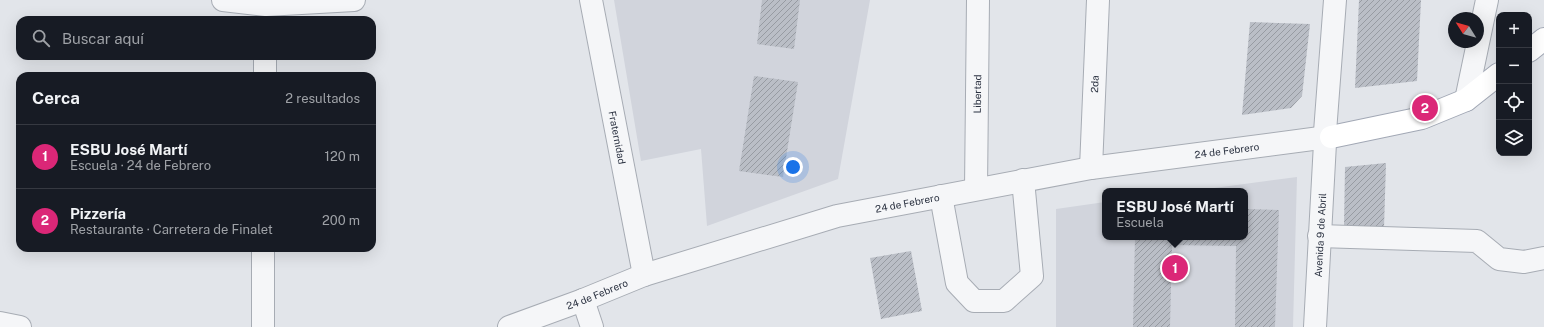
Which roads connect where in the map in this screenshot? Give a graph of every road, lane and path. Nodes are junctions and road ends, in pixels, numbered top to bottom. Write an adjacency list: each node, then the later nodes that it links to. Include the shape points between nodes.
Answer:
1 (223, 0): 8 (street)
2 (354, 0): 8 (street)
3 (591, 0): 23 (street, Fraternidad)
4 (978, 0): 18 (street, Libertad)
5 (1098, 0): 16 (street, 2da)
6 (1335, 0): 15 (street, Avenida 9 de Abril)
7 (1487, 0): 14 (street)
8 (266, 8)
9 (1544, 40): 10 (main road)
10 (1532, 49)
11 (265, 60): 12 (street)
12 (265, 72)
13 (1496, 76): 14 (main road)
14 (1466, 100): 15 (main road, via 1422,118)
15 (1325, 137): 16 (street, 24 de Febrero); 20 (street, Avenida 9 de Abril)
16 (1091, 168): 17 (street, 24 de Febrero)
17 (1023, 180): 18 (street, 24 de Febrero); 19 (street, via 1032,276 1004,301 974,301 957,283)
18 (976, 189): 19 (street, 24 de Febrero)
19 (941, 196): 23 (street, 24 de Febrero, via 837,216)
20 (1319, 236): 22 (street, via 1477,241 1499,259 1524,262); 30 (street, Avenida 9 de Abril)
21 (263, 252): 27 (street)
22 (1544, 258)
23 (644, 276): 24 (street, 24 de Febrero)
24 (582, 300): 28 (street, 24 de Febrero); 29 (street)
25 (0, 323): 26 (street)
26 (20, 327)
27 (263, 327)
28 (509, 327)
29 (592, 327)
30 (1314, 327)

